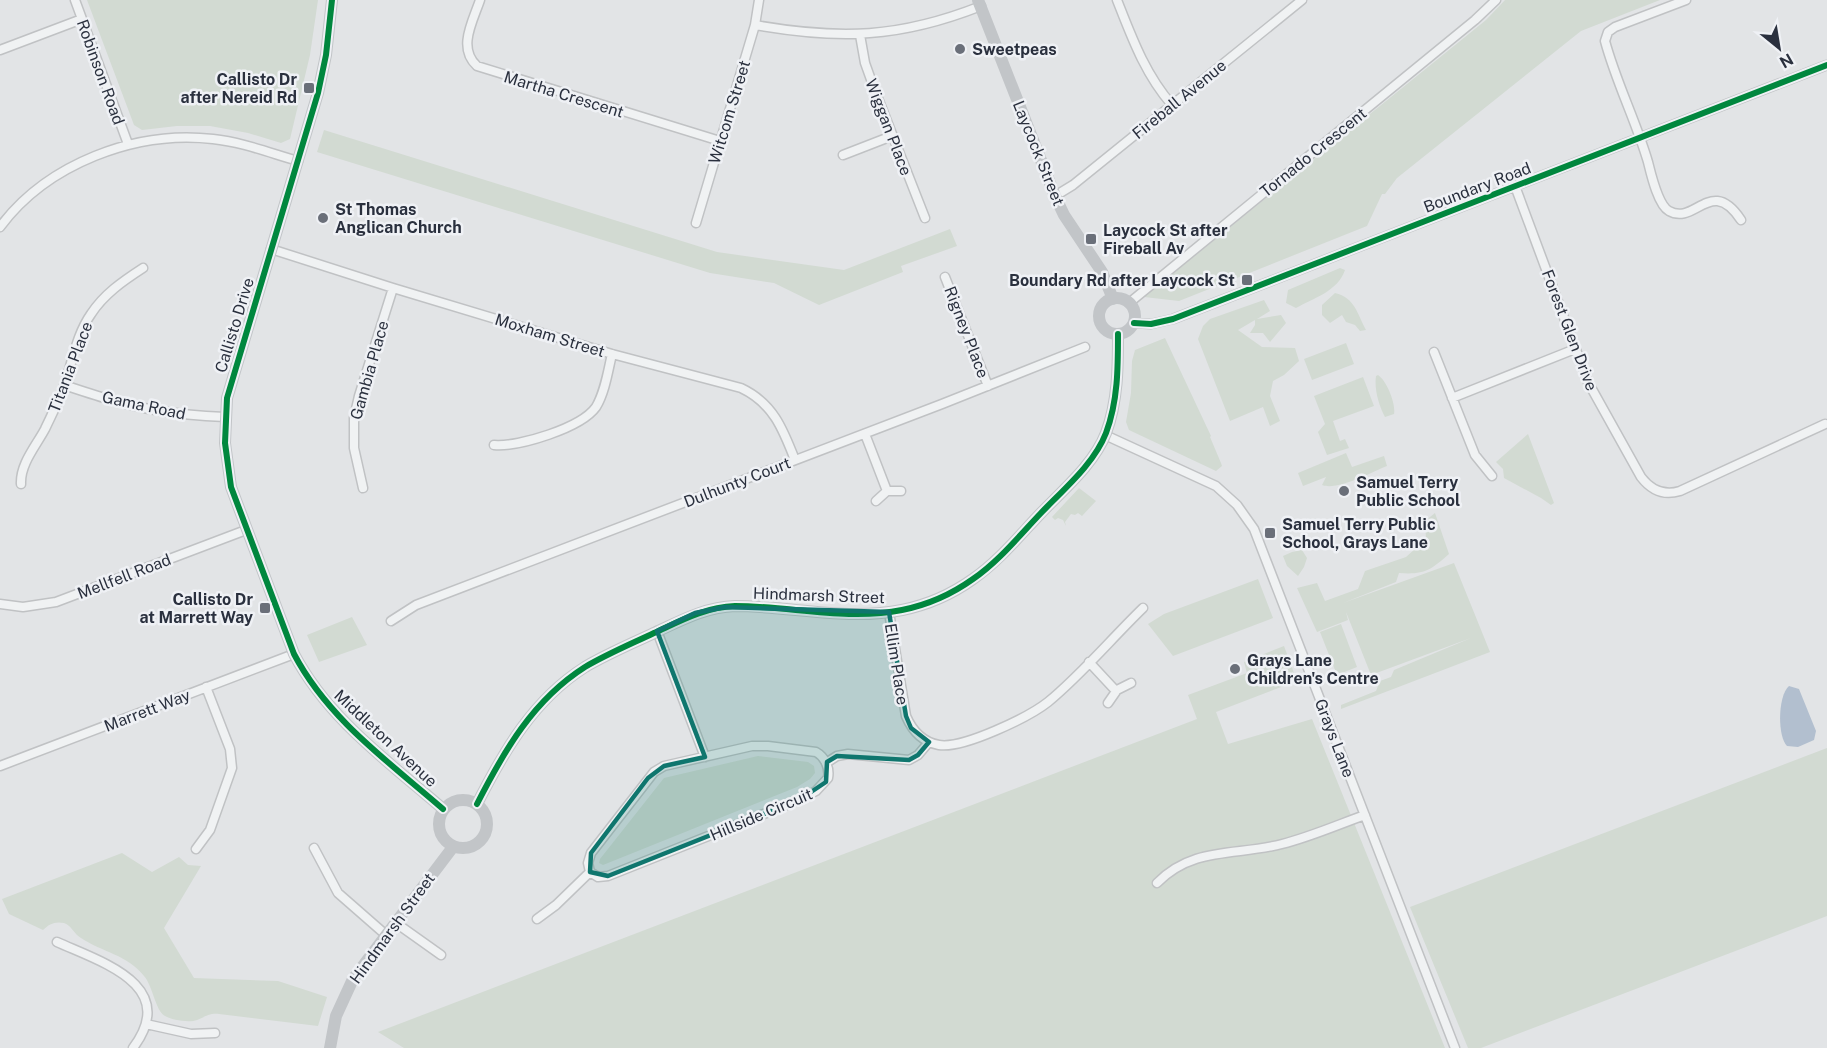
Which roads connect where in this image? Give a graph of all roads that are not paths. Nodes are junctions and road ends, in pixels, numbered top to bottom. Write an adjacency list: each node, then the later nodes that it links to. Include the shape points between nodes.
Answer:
1 (75, 0): 10 (street, Robinson Road)
2 (332, 0): 21 (street, Callisto Drive, via 318,93)
3 (480, 0): 18 (street, Martha Crescent, via 466,46 477,66)
4 (759, 0): 11 (street, Witcom Street)
5 (1117, 0): 15 (street, via 1142,61)
6 (1302, 0): 15 (street, Fireball Avenue)
7 (1496, 0): 33 (street, Tornado Crescent)
8 (1686, 0): 17 (street, via 1615,27 1605,41)
9 (979, 3): 12 (street, via 924,25); 23 (street, Laycock Street)
10 (82, 19): 13 (street); 19 (street, Robinson Road)
11 (755, 25): 12 (street); 18 (street, Witcom Street)
12 (860, 35): 16 (street, Wiggan Place, via 866,66)
13 (0, 50)
14 (1827, 65): 17 (street, Boundary Road)
15 (1172, 105): 23 (street, Fireball Avenue)
16 (892, 136): 20 (street); 24 (street, Wiggan Place)
17 (1641, 137): 22 (street, Boundary Road); 25 (street, via 1651,176 1668,210 1681,213 1720,201 1731,206)
18 (720, 141): 26 (street, Witcom Street)
19 (128, 144): 21 (street, via 169,138 215,139); 27 (street, via 53,178 18,206)
20 (843, 155)
21 (298, 161): 28 (street, Callisto Drive)
22 (1515, 186): 34 (street, Boundary Road, via 1173,319); 37 (street, Forest Glen Drive)
23 (1055, 196): 32 (street, Laycock Street, via 1102,272)
24 (924, 218)
25 (1741, 220)
26 (696, 223)
27 (0, 227)
28 (271, 249): 31 (street, Moxham Street); 43 (street, Callisto Drive, via 231,380)
29 (142, 268): 40 (street, Titania Place, via 92,312 79,337)
30 (945, 277): 41 (street, Rigney Place)
31 (393, 288): 39 (street, Moxham Street); 51 (street, Gambia Place, via 354,418 354,448)
32 (1113, 299): 33 (street); 35 (street, via 1104,305 1100,322 1107,331)
33 (1129, 303): 34 (street)
34 (1134, 323): 35 (street, via 1125,333)
35 (1118, 334): 46 (street, Hindmarsh Street, via 1115,400)
36 (1085, 346): 41 (street, Dulhunty Court)
37 (1575, 350): 42 (street); 44 (street, Forest Glen Drive, via 1591,388 1641,477 1663,493 1685,489)
38 (1434, 352): 42 (street)
39 (612, 354): 47 (street, via 598,403 586,418 528,442); 48 (street, Moxham Street, via 731,384 753,394 776,416)
40 (64, 386): 43 (street, Gama Road, via 153,410); 50 (street, Titania Place, via 28,459)
41 (988, 386): 45 (street, Dulhunty Court)
42 (1452, 398): 49 (street, via 1476,458)
43 (225, 417): 55 (street, Callisto Drive, via 228,473)
44 (1825, 424)
45 (865, 434): 48 (street, Dulhunty Court); 52 (street)
46 (1105, 435): 58 (street, Hindmarsh Street, via 1079,473 980,574 933,600); 73 (street, Grays Lane, via 1216,486 1246,516 1260,542)
47 (494, 445)
48 (795, 460): 59 (street, Dulhunty Court, via 418,604)
49 (1492, 476)
50 (21, 484)
51 (363, 488)
52 (887, 491): 53 (street); 54 (street)
53 (901, 491)
54 (876, 501)
55 (246, 530): 56 (street, Mellfell Road, via 56,602 23,607); 61 (street, Callisto Drive)
56 (0, 604)
57 (1143, 608): 62 (street)
58 (889, 612): 60 (street, Hindmarsh Street, via 725,607 695,613); 67 (street, Ellim Place, via 906,716 911,728)
59 (391, 621)
60 (657, 631): 68 (street); 71 (street, Hindmarsh Street, via 586,667 544,700 512,739)
61 (294, 654): 64 (street, Marrett Way); 72 (street, Middleton Avenue, via 312,686 340,719)
62 (1089, 662): 65 (street); 67 (street, via 1055,696 1022,719 961,743 946,746)
63 (1131, 683): 65 (street)
64 (206, 687): 70 (street, Marrett Way); 76 (street, via 233,764 210,830)
65 (1116, 691): 66 (street)
66 (1108, 703)
67 (929, 742): 69 (street, via 909,760 848,754)
68 (705, 757): 69 (street, via 768,746 816,752); 77 (street, via 664,766 648,778 591,853)
69 (826, 763): 77 (street, Hillside Circuit, via 826,782 799,800 608,876 597,877)
70 (0, 766)
71 (477, 804): 72 (street, via 456,801); 74 (street, via 486,817 486,833 469,848)
72 (443, 809): 74 (street, via 439,817 440,835)
73 (1365, 815): 78 (street, via 1279,845 1200,858 1171,870); 88 (street, Grays Lane)
74 (453, 847): 80 (street, Hindmarsh Street)
75 (314, 848): 81 (street, via 338,893)
76 (196, 849)
77 (590, 872): 79 (street)
78 (1157, 884)
79 (537, 919)
80 (396, 923): 81 (street, Hindmarsh Street); 83 (street)
81 (386, 935): 87 (street, Hindmarsh Street, via 350,985 336,1016)
82 (57, 942): 84 (street, via 130,978 144,999)
83 (441, 955)
84 (146, 1024): 85 (street, via 191,1034); 86 (street)
85 (215, 1033)
86 (133, 1048)
87 (330, 1048)
88 (1455, 1048)

